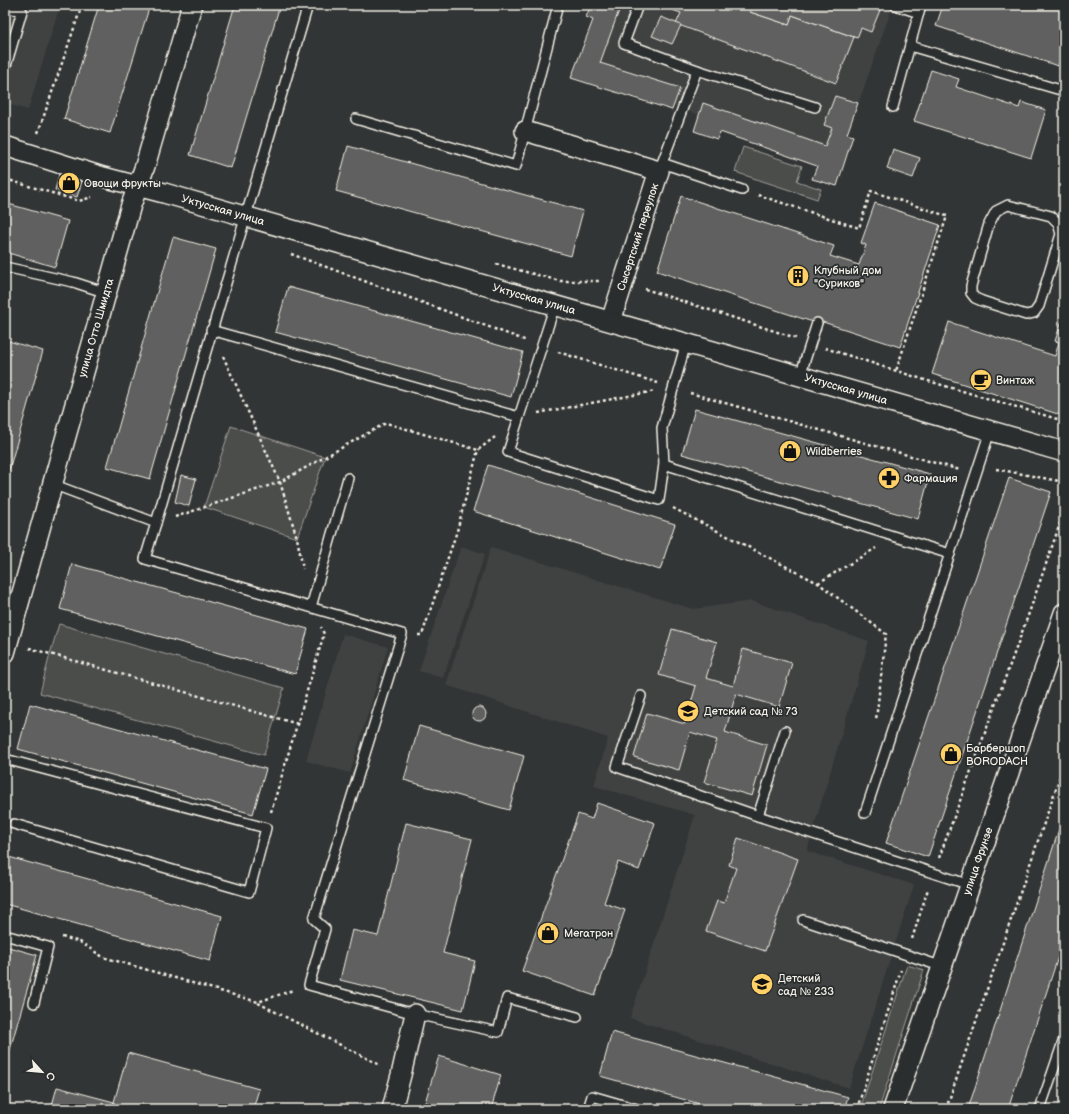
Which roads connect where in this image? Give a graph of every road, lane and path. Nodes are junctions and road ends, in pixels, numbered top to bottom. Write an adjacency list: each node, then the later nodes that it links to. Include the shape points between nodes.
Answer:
1 (82, 5): 17 (path)
2 (192, 5): 21 (street, улица Отто Шмидта)
3 (308, 5): 24 (lane)
4 (558, 5): 16 (lane)
5 (638, 5): 11 (lane, via 624,43)
6 (895, 5): 8 (lane)
7 (5, 7): 10 (lane, via 22,12)
8 (920, 9): 9 (lane)
9 (910, 46): 12 (lane); 14 (lane)
10 (5, 69)
11 (697, 70): 13 (lane); 19 (lane)
12 (1064, 92)
13 (815, 107)
14 (893, 107)
15 (356, 119): 16 (lane, via 516,166)
16 (525, 131): 19 (street, Сысертский переулок)
17 (37, 135)
18 (5, 146): 21 (street, Уктусская улица, via 103,177)
19 (660, 167): 22 (lane); 28 (street, Сысертский переулок)
20 (5, 179): 23 (path, via 79,201)
21 (138, 185): 24 (street, Уктусская улица); 29 (street, улица Отто Шмидта, via 130,205)
22 (742, 190): 37 (path, via 859,228 871,191 947,216)
23 (98, 195)
24 (246, 216): 30 (street, Уктусская улица); 33 (lane)
25 (1062, 235): 25 (lane, via 1039,306 1034,313 1026,315 982,301 971,293 989,224 996,212 1008,205 1051,216 1058,223)
26 (284, 252): 36 (path)
27 (5, 267): 29 (lane, via 73,282)
28 (622, 281): 31 (street, Сысертский переулок); 35 (path)
29 (107, 293): 49 (street, улица Отто Шмидта)
30 (555, 305): 31 (street, Уктусская улица); 36 (lane)
31 (611, 321): 34 (street, Уктусская улица)
32 (817, 323): 35 (lane)
33 (211, 330): 40 (lane); 47 (path); 52 (lane)
34 (686, 343): 38 (street, Уктусская улица); 39 (lane)
35 (811, 343): 37 (path); 38 (lane)
36 (541, 346): 39 (path); 40 (lane)
37 (896, 371): 41 (path)
38 (800, 376): 42 (street, Уктусская улица)
39 (673, 388): 40 (path); 44 (lane, via 662,428); 45 (path)
40 (519, 417): 50 (lane, via 508,452)
41 (1064, 421)
42 (990, 431): 43 (street, Уктусская улица); 45 (lane)
43 (1064, 452)
44 (664, 464): 50 (lane); 53 (lane)
45 (975, 474): 48 (path, via 998,469); 54 (lane)
46 (348, 478): 56 (lane)
47 (280, 482): 52 (path); 56 (path, via 297,538); 58 (path, via 386,423 478,450 457,531 422,635)
48 (1064, 482)
49 (52, 484): 52 (lane); 60 (street, улица Отто Шмидта)
50 (659, 500): 55 (path)
51 (1064, 512): 71 (path)
52 (156, 524): 56 (lane, via 145,559)
53 (895, 537): 54 (lane); 55 (path)
54 (950, 554): 67 (lane)
55 (818, 583): 63 (path, via 886,634)
56 (311, 607): 58 (lane); 62 (path, via 324,634)
57 (1063, 619): 72 (street, улица Фрунзе)
58 (402, 634): 78 (lane, via 314,919 325,929)
59 (27, 647): 62 (path)
60 (5, 653)
61 (641, 696): 68 (lane, via 617,767)
62 (298, 724): 70 (path)
63 (876, 724)
64 (785, 732): 68 (lane)
65 (5, 759): 70 (lane)
66 (1064, 765): 92 (path)
67 (865, 813)
68 (758, 816): 71 (lane)
69 (14, 824): 70 (lane, via 248,892)
70 (266, 828)
71 (933, 874): 72 (lane); 76 (path)
72 (970, 885): 77 (street, улица Фрунзе)
73 (803, 920): 76 (lane)
74 (5, 935): 80 (lane, via 48,947)
75 (58, 936): 79 (path, via 80,942 103,957)
76 (906, 955): 77 (lane); 90 (path)
77 (943, 967): 91 (street, улица Фрунзе)
78 (309, 985): 79 (path); 81 (lane)
79 (258, 1002): 86 (path)
80 (34, 1003)
81 (415, 1014): 82 (lane, via 498,1032 507,998); 86 (street)
82 (577, 1017)
83 (1064, 1039): 84 (lane)
84 (1054, 1068): 85 (lane); 93 (lane)
85 (1064, 1070)
86 (401, 1075): 87 (street)
87 (392, 1109)
88 (588, 1109): 89 (lane, via 592,1096)
89 (637, 1109)
90 (857, 1109)
91 (893, 1109)
92 (946, 1109)
93 (1040, 1109)

